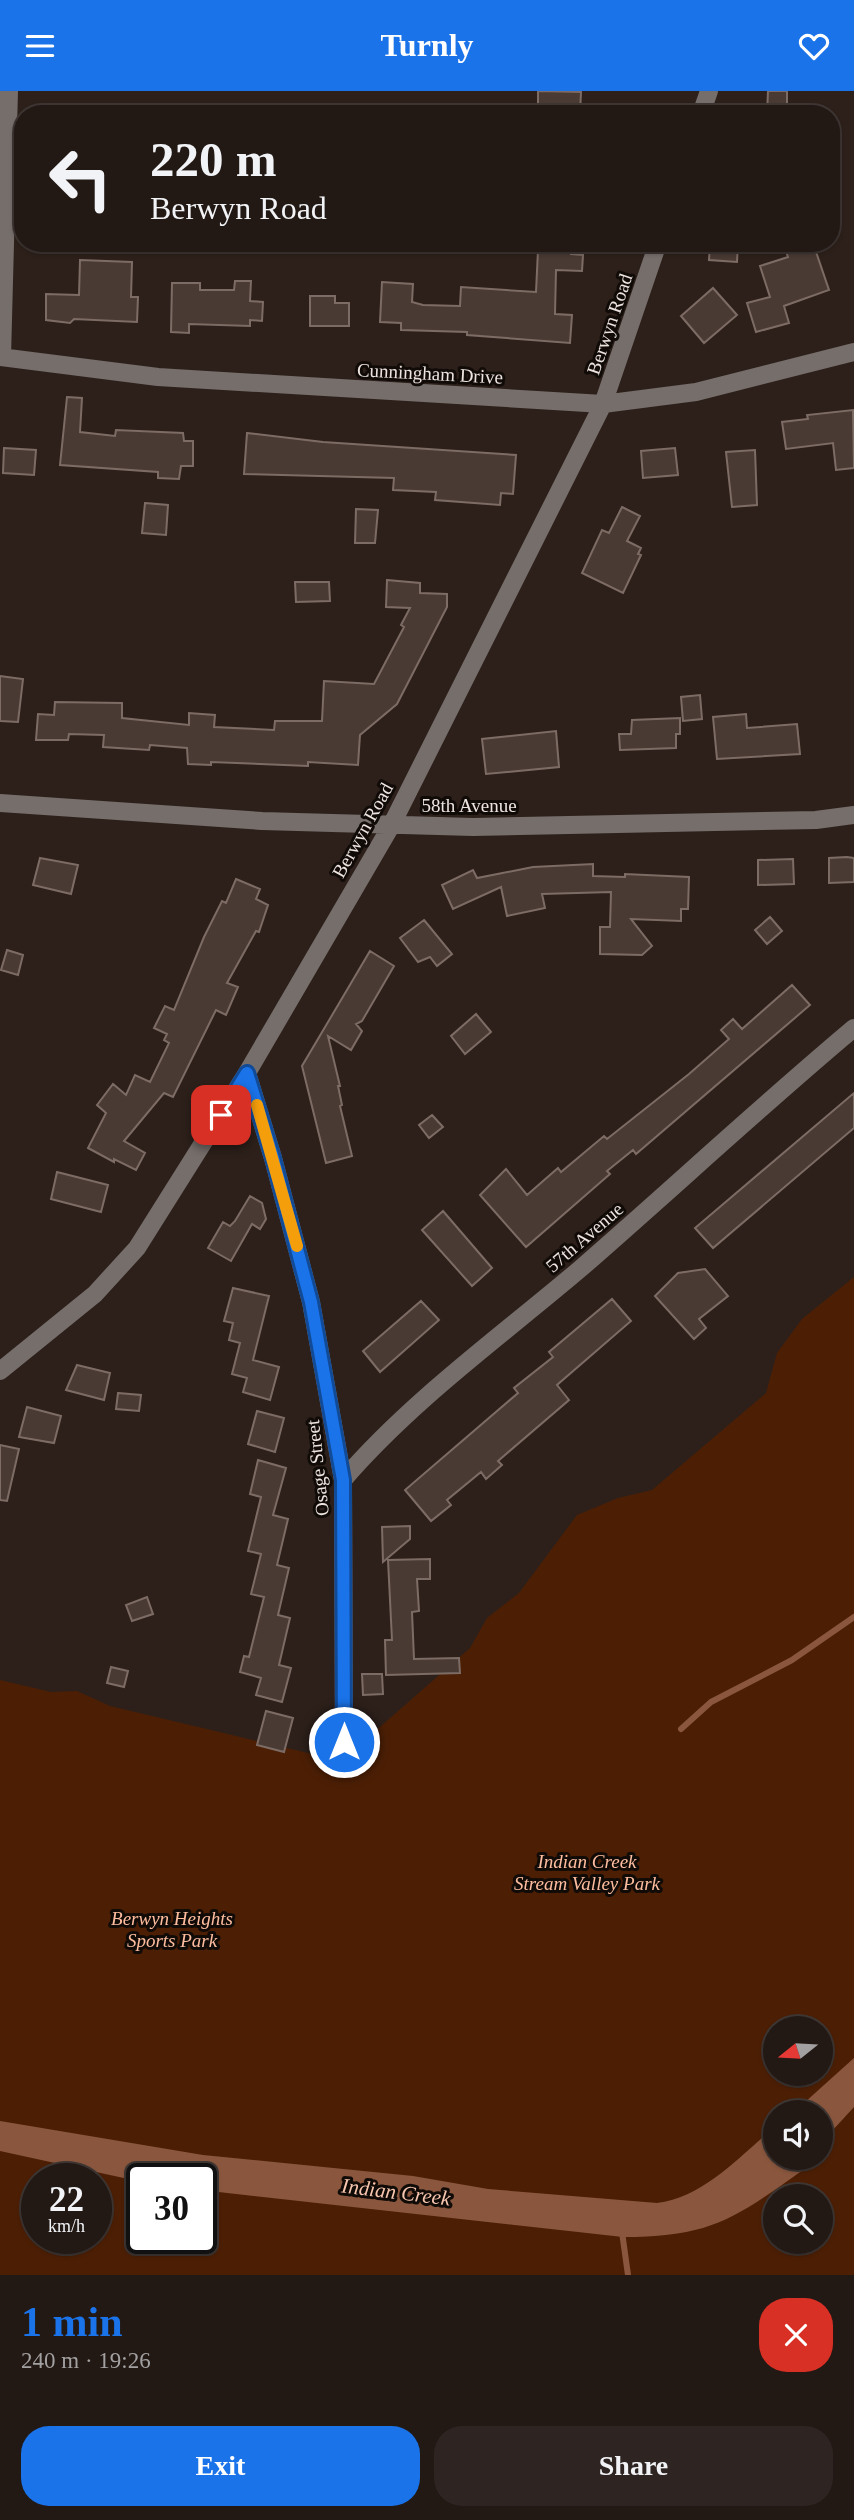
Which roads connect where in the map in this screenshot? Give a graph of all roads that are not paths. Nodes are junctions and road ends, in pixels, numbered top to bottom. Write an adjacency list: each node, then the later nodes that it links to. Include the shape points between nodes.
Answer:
1 (9, 91): 4 (street)
2 (655, 252): 5 (street, Berwyn Road)
3 (854, 352): 5 (street, Cunningham Drive, via 696,392)
4 (1, 357): 5 (street, Cunningham Drive, via 158,377)
5 (603, 404): 8 (street, Berwyn Road)
6 (0, 803): 8 (street, 58th Avenue)
7 (854, 815): 8 (street, 58th Avenue, via 816,820)
8 (391, 826): 10 (street, Berwyn Road)
9 (854, 1028): 12 (street, 57th Avenue, via 408,1414)
10 (247, 1073): 11 (street, Berwyn Road, via 153,1225 119,1270 35,1346); 12 (street, Osage Street, via 311,1302)
11 (0, 1371)
12 (343, 1480): 13 (street, Osage Street)
13 (344, 1742)

